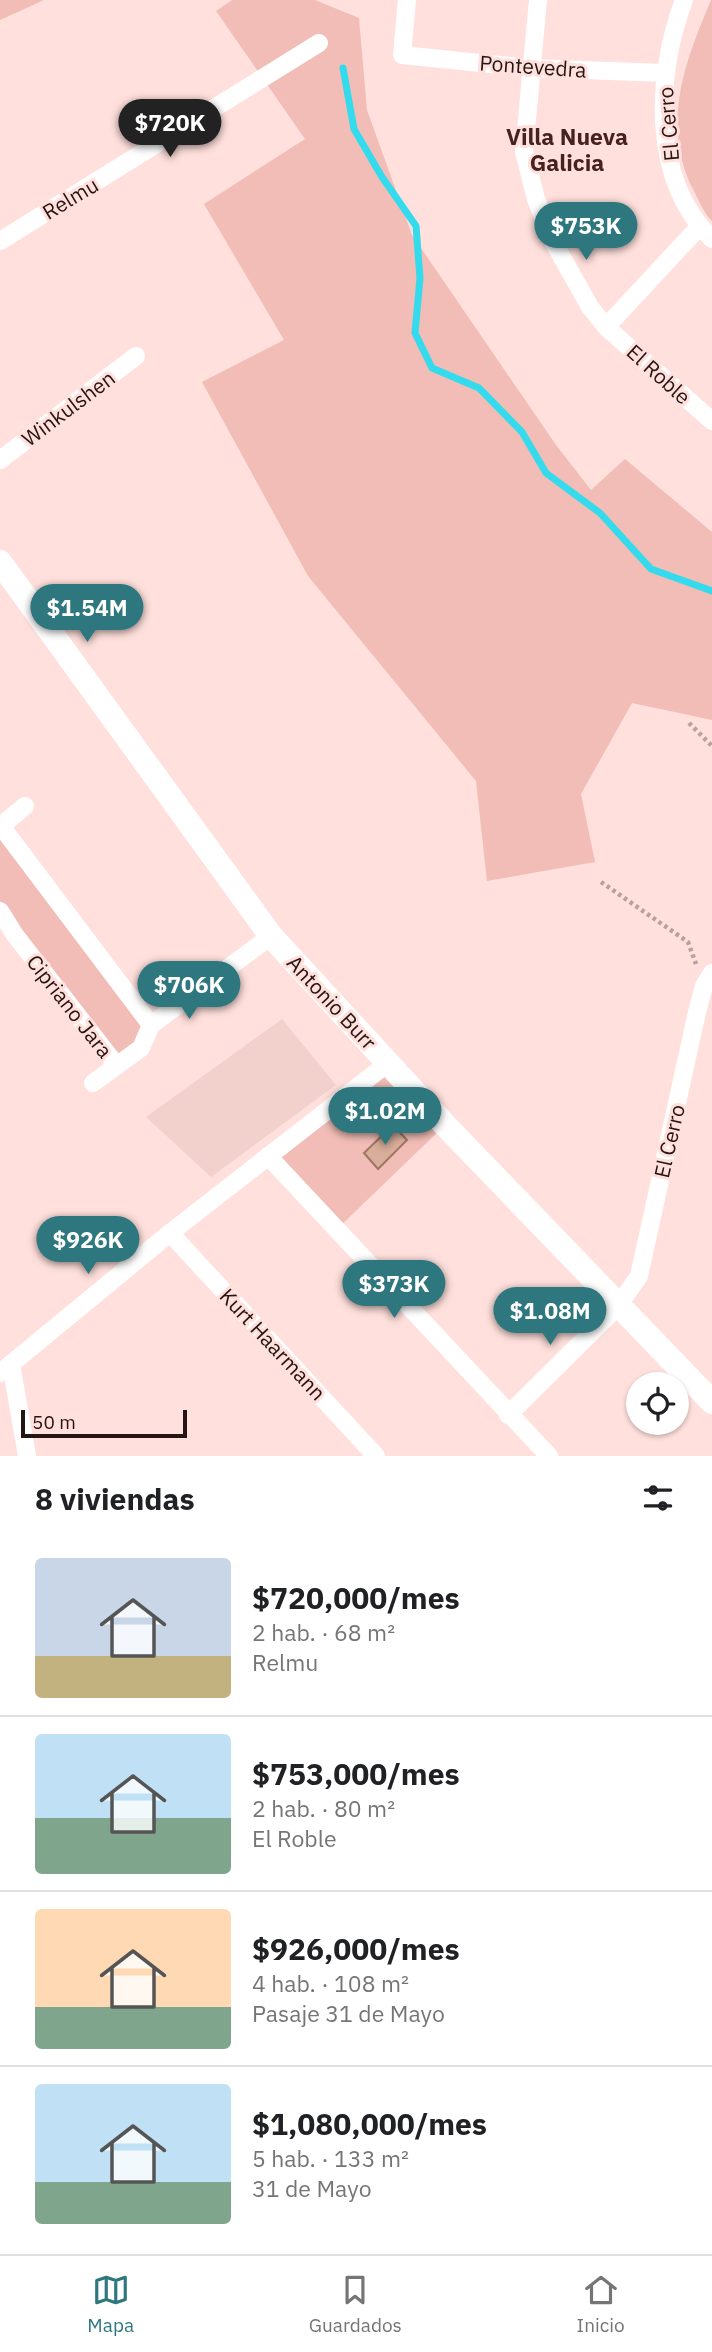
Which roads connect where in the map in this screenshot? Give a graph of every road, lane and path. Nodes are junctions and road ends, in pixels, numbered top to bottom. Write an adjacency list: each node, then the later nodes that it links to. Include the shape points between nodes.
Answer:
1 (407, 0): 5 (street, Pontevedra, via 402,55)
2 (538, 0): 5 (street, El Roble)
3 (684, 0): 6 (street, El Cerro)
4 (319, 43): 8 (street, Relmu)
5 (530, 68): 6 (street, Pontevedra); 9 (street, El Roble, via 524,152 528,176 554,243)
6 (664, 74): 7 (street, El Cerro, via 664,123 674,177)
7 (706, 233): 9 (street)
8 (0, 241)
9 (606, 327): 11 (street, El Roble)
10 (136, 356): 12 (street, Winkulshen)
11 (712, 421)
12 (0, 460)
13 (0, 562): 19 (street, Antonio Burr)
14 (689, 723): 15 (path)
15 (712, 746)
16 (25, 806): 21 (street, via 1,826)
17 (601, 882): 20 (path, via 688,942)
18 (0, 911): 23 (street, Cipriano Jara)
19 (271, 936): 21 (street, Cipriano Jara); 22 (street, Antonio Burr)
20 (708, 979): 27 (street, El Cerro, via 639,1276)
21 (151, 1025): 23 (street, Cipriano Jara, via 141,1048)
22 (388, 1063): 25 (street); 27 (street, Antonio Burr)
23 (117, 1066): 24 (street, Cipriano Jara)
24 (93, 1083)
25 (268, 1156): 26 (street); 30 (street)
26 (170, 1233): 28 (street); 32 (street, Kurt Haarmann)
27 (618, 1306): 29 (street, Antonio Burr); 30 (street, El Cerro)
28 (5, 1368): 31 (street)
29 (712, 1402)
30 (508, 1415): 33 (street)
31 (27, 1456)
32 (376, 1456)
33 (549, 1456)

